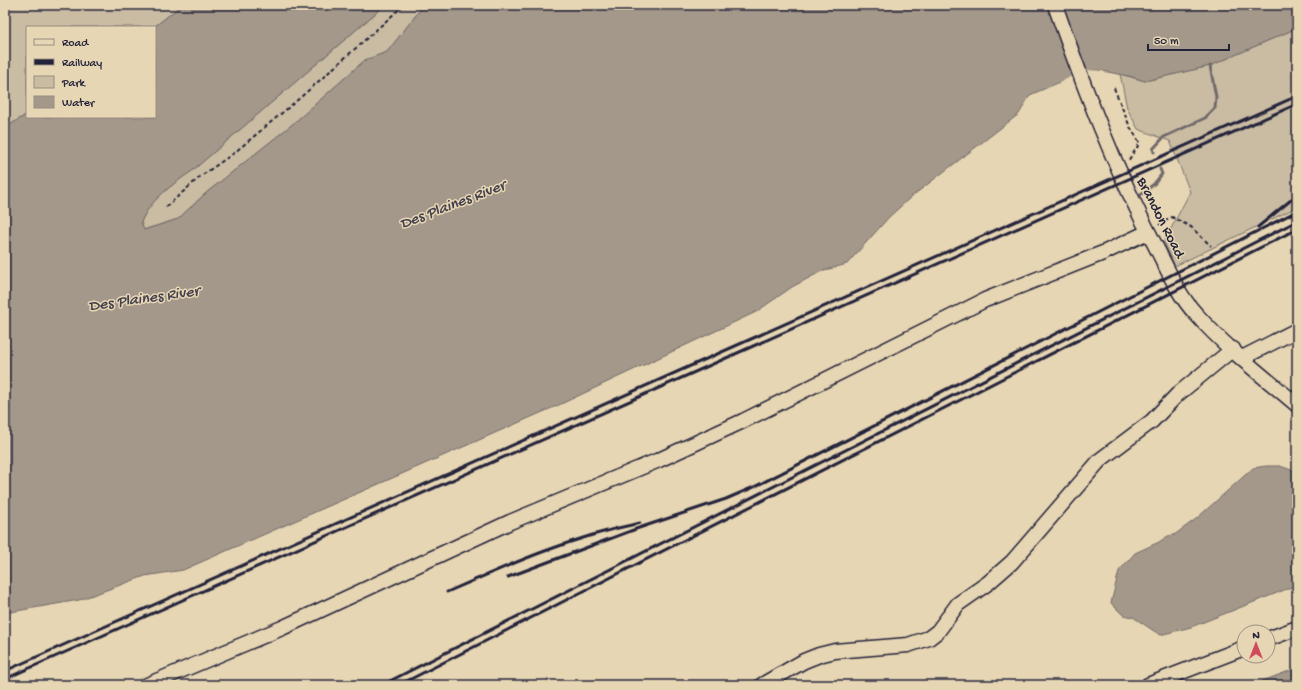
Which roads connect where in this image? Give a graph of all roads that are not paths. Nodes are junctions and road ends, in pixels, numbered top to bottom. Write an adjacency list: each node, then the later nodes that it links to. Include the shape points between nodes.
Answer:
1 (1055, 5): 2 (street, Brandon Road, via 1084,90 1119,175)
2 (1148, 232): 4 (street, Brandon Road, via 1181,295 1195,314); 9 (street, via 985,300 659,460 510,522 282,628)
3 (1297, 330): 4 (street)
4 (1238, 354): 5 (street, Brandon Road); 10 (street, via 1178,394 1152,421 1100,460 1012,562 958,604 938,631 929,638 908,645 835,651 819,655)
5 (1297, 405)
6 (1297, 628): 7 (street)
7 (1276, 636)
8 (1236, 651): 11 (street)
9 (147, 685)
10 (762, 685)
11 (1148, 685)

